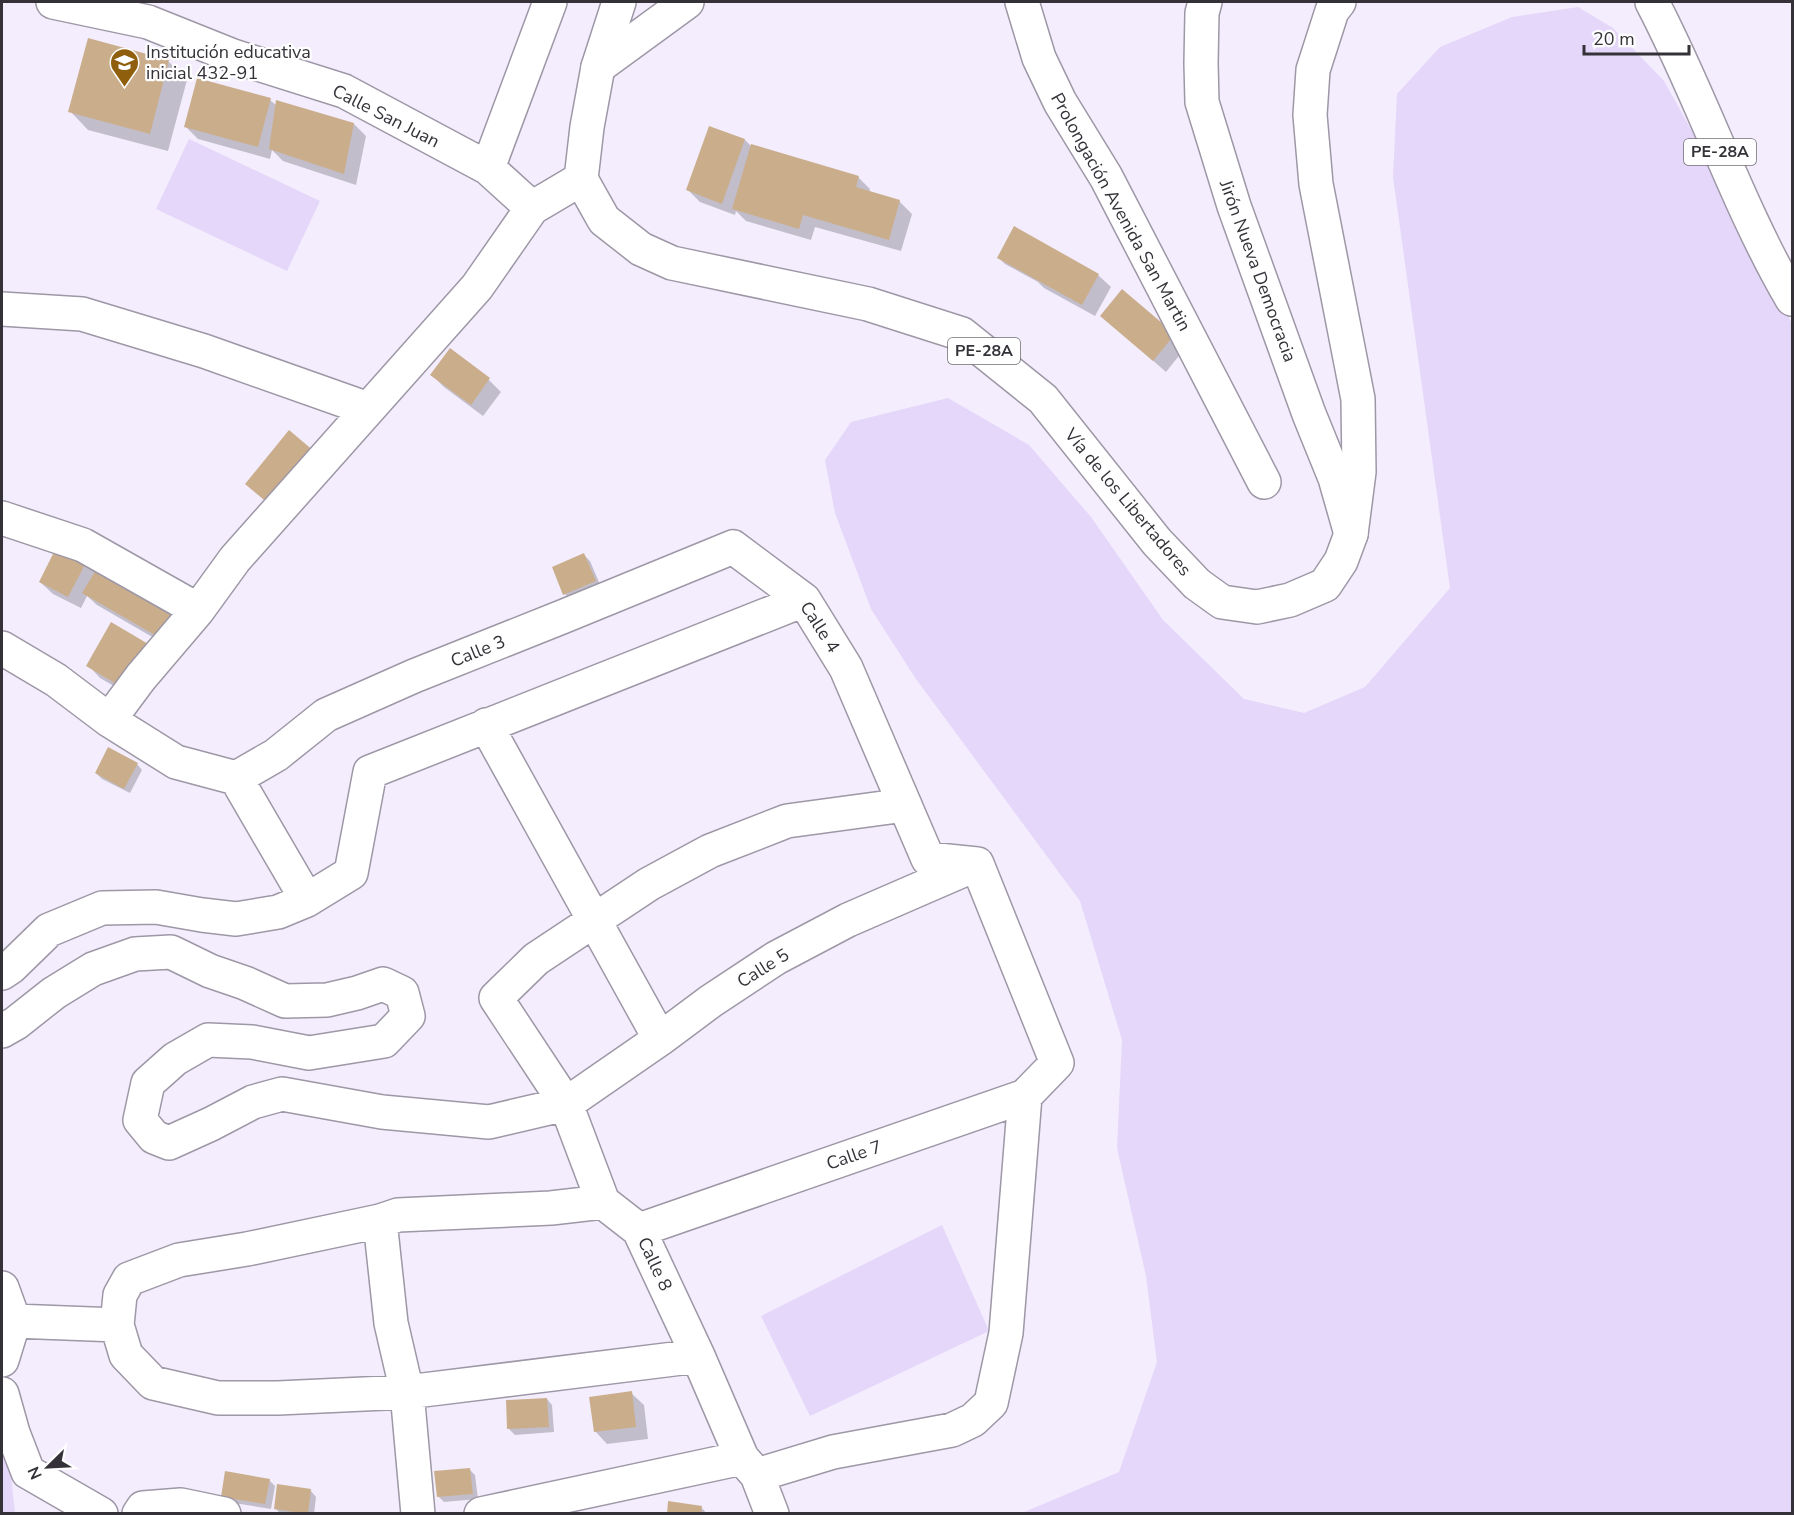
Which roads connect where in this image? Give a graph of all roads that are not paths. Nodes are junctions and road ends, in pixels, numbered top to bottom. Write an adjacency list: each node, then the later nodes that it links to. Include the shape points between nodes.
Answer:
1 (53, 2): 10 (main road, Calle San Juan, via 148,22 233,56 344,91)
2 (550, 2): 10 (main road)
3 (619, 2): 9 (main road)
4 (687, 2): 9 (main road)
5 (1022, 2): 16 (main road, Prolongación Avenida San Martin, via 1039,58 1060,102 1106,177)
6 (1205, 2): 18 (main road, Jirón Nueva Democracia, via 1202,102 1234,206 1335,478)
7 (1339, 2): 18 (main road, Vía de los Libertadores / PE-28A, via 1332,11 1313,69 1310,115 1316,184 1358,399 1359,472)
8 (1652, 2): 13 (main road, PE-28A, via 1772,265)
9 (598, 68): 11 (main road)
10 (488, 168): 12 (main road, Calle San Juan)
11 (581, 179): 12 (main road); 18 (main road, Vía de los Libertadores / PE-28A, via 604,220 641,249 672,263 868,304 962,334 1043,399 1157,542 1197,584 1222,602 1257,607 1290,600 1325,585 1341,561)
12 (532, 208): 15 (main road, via 477,287)
13 (1792, 299)
14 (2, 309): 15 (main road, via 82,314 204,351)
15 (368, 409): 21 (main road, via 235,559)
16 (1264, 482)
17 (2, 518): 21 (main road, via 83,545)
18 (1351, 534)
19 (733, 547): 20 (main road, Calle 4); 25 (main road, Calle 3, via 326,715 276,755)
20 (804, 600): 24 (main road); 26 (main road, Calle 4, via 846,668)
21 (198, 610): 23 (main road)
22 (2, 648): 23 (main road, via 56,680)
23 (109, 720): 25 (main road, via 176,762)
24 (486, 724): 28 (main road, via 370,772 351,873); 29 (main road)
25 (236, 778): 28 (main road)
26 (905, 805): 27 (main road, Calle 4, via 928,859); 29 (main road, via 787,821 710,851)
27 (978, 864): 32 (main road, Calle 5, via 848,920 776,958); 33 (main road, Calle 7, via 1057,1063)
28 (307, 900): 30 (main road, via 278,912 236,919 156,907 102,908 49,930)
29 (594, 921): 32 (main road); 34 (main road, via 536,959 496,999)
30 (2, 973)
31 (2, 1031): 34 (main road, via 93,969 135,954 171,952 285,1001 327,1000 383,984 402,993 408,1016 384,1041 309,1053 252,1042 208,1040 175,1059 148,1083 140,1120 154,1137 169,1143 253,1102 282,1094 382,1112 489,1122)
32 (660, 1039): 34 (main road, Calle 5)
33 (1025, 1095): 37 (main road, Calle 7); 45 (main road, via 1006,1333 991,1402 973,1420 952,1430)
34 (566, 1104): 35 (main road)
35 (603, 1202): 36 (main road, via 399,1215); 37 (main road, Calle 8)
36 (380, 1221): 40 (main road, via 179,1260 129,1279 120,1295); 43 (main road, via 392,1323)
37 (639, 1230): 41 (main road, Calle 8)
38 (2, 1288): 39 (main road)
39 (14, 1322): 40 (main road); 42 (main road)
40 (117, 1325): 43 (main road, via 126,1355 153,1383 207,1396 278,1398)
41 (698, 1356): 43 (main road); 45 (main road, Calle 8)
42 (2, 1360)
43 (407, 1392): 49 (main road)
44 (2, 1394): 46 (main road, via 28,1472)
45 (750, 1467): 50 (main road); 51 (main road, Calle 8)
46 (101, 1514)
47 (139, 1514): 48 (main road, via 143,1508 181,1505)
48 (224, 1514)
49 (418, 1514)
50 (481, 1514)
51 (772, 1514)

